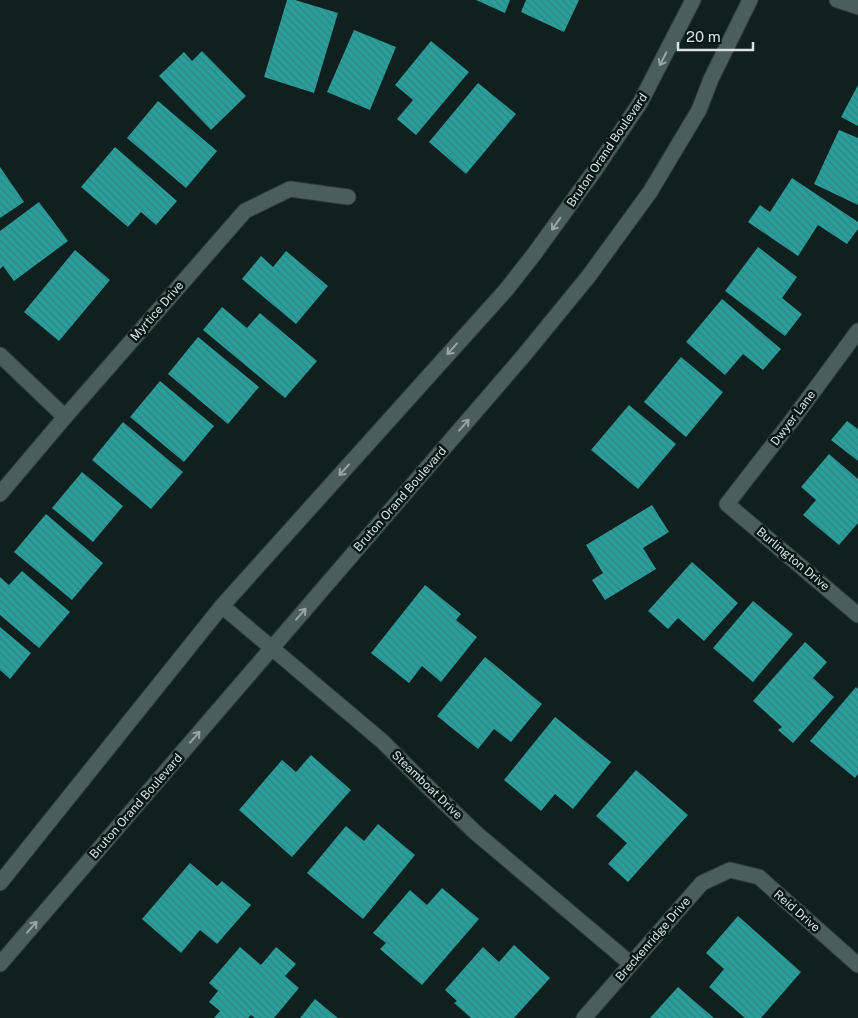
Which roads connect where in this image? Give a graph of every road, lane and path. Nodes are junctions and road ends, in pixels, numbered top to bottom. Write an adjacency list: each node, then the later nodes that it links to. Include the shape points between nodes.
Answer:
1 (693, 0): 11 (main road, Bruton Orand Boulevard, one-way to 11, via 640,103 535,253 506,290)
2 (750, 0): 13 (main road, Bruton Orand Boulevard, one-way to 2, via 588,277 650,192 699,110)
3 (837, 0): 4 (main road)
4 (858, 7)
5 (348, 197): 8 (main road, Myrtice Drive, via 290,189 245,211)
6 (858, 331): 10 (main road, Dwyer Lane)
7 (0, 356): 8 (main road)
8 (65, 417): 9 (main road, Myrtice Drive)
9 (0, 494)
10 (727, 504): 12 (main road, Burlington Drive)
11 (222, 606): 13 (main road, Steamboat Drive); 15 (main road, Bruton Orand Boulevard)
12 (858, 615)
13 (272, 648): 16 (main road, Bruton Orand Boulevard, one-way to 13); 17 (main road, Steamboat Drive, via 382,741 476,833)
14 (730, 870): 17 (main road, Breckenridge Drive, via 702,883); 18 (main road, Reid Drive, via 759,878)
15 (0, 883)
16 (0, 964)
17 (631, 964): 19 (main road, Breckenridge Drive)
18 (858, 965)
19 (584, 1018)

